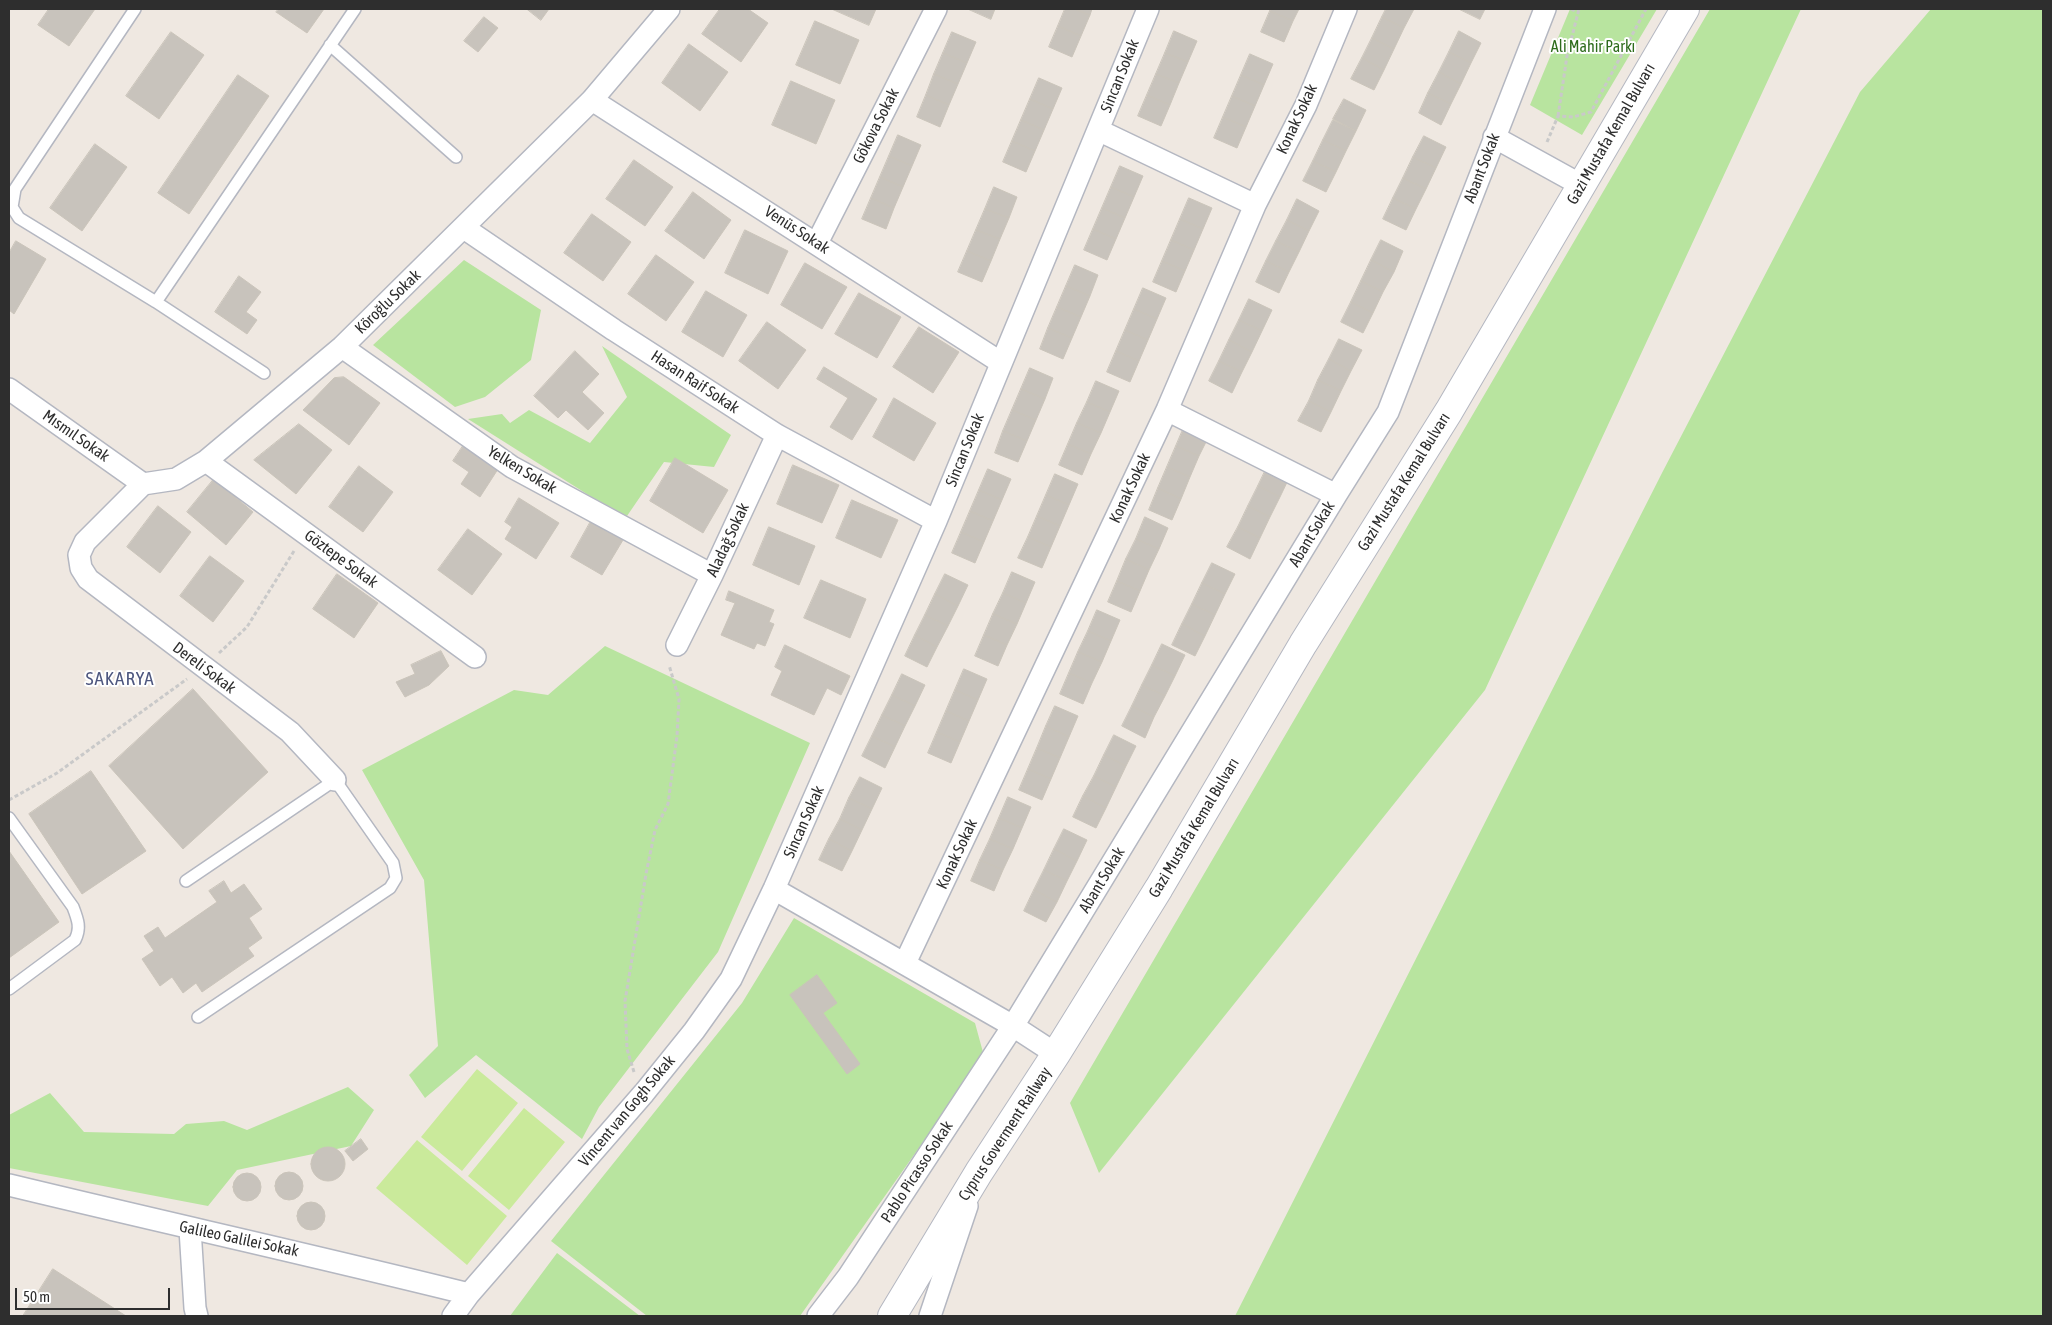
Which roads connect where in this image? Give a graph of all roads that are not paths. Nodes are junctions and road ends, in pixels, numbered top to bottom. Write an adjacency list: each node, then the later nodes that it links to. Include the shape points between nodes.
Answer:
1 (135, 9): 18 (lane, via 15,189 12,207 18,218)
2 (355, 9): 9 (lane)
3 (669, 9): 10 (street, Köroğlu Sokak)
4 (936, 9): 17 (street, Gökova Sokak)
5 (1148, 9): 11 (street, Sincan Sokak)
6 (1346, 9): 15 (street, Konak Sokak, via 1306,105)
7 (1545, 9): 12 (street, Abant Sokak)
8 (1685, 9): 14 (main road, Gazi Mustafa Kemal Bulvarı)
9 (330, 45): 13 (lane); 18 (lane)
10 (592, 100): 16 (street, Köroğlu Sokak); 17 (street, Venüs Sokak)
11 (1098, 130): 15 (street); 20 (street, Sincan Sokak)
12 (1494, 138): 14 (street); 27 (street, Abant Sokak, via 1388,412)
13 (456, 157)
14 (1581, 185): 36 (main road, Gazi Mustafa Kemal Bulvarı, via 1449,411 1303,644)
15 (1255, 205): 23 (street, Konak Sokak)
16 (464, 228): 19 (street, Köroğlu Sokak); 24 (street, Hasan Raif Sokak)
17 (817, 243): 20 (street, Venüs Sokak)
18 (156, 302): 21 (lane)
19 (342, 347): 25 (street, Köroğlu Sokak); 29 (street, Yelken Sokak, via 512,467)
20 (1000, 362): 28 (street, Sincan Sokak)
21 (264, 372)
22 (9, 389): 26 (street, Mısmıl Sokak)
23 (1167, 410): 27 (street); 37 (street, Konak Sokak)
24 (776, 435): 28 (street, Hasan Raif Sokak); 29 (street, Aladağ Sokak)
25 (206, 461): 26 (street, Köroğlu Sokak, via 176,479); 31 (street, Göztepe Sokak)
26 (143, 484): 32 (street, Dereli Sokak, via 85,542 79,555 81,568 88,579 290,732)
27 (1336, 495): 40 (street, Abant Sokak)
28 (936, 521): 35 (street, Sincan Sokak)
29 (712, 575): 30 (street, Aladağ Sokak)
30 (672, 652)
31 (475, 657)
32 (335, 780): 34 (lane); 39 (lane, via 393,864 396,878 390,888)
33 (9, 818): 38 (lane, via 73,907 79,931 75,940)
34 (186, 881)
35 (774, 888): 37 (street); 45 (street, Vincent van Gogh Sokak, via 731,979 694,1031)
36 (1119, 953): 41 (main road, Cyprus Goverment Railway)
37 (905, 963): 40 (street)
38 (9, 989)
39 (198, 1017)
40 (1013, 1026): 41 (street); 48 (street, Pablo Picasso Sokak, via 848,1277)
41 (1056, 1054): 42 (main road, Cyprus Goverment Railway)
42 (979, 1172): 49 (main road, Cyprus Goverment Railway); 50 (street)
43 (9, 1185): 44 (street, Galileo Galilei Sokak)
44 (190, 1229): 45 (street, Galileo Galilei Sokak); 46 (street)
45 (469, 1294): 47 (street, Vincent van Gogh Sokak)
46 (197, 1316)
47 (453, 1316)
48 (818, 1316)
49 (892, 1316)
50 (930, 1316)

